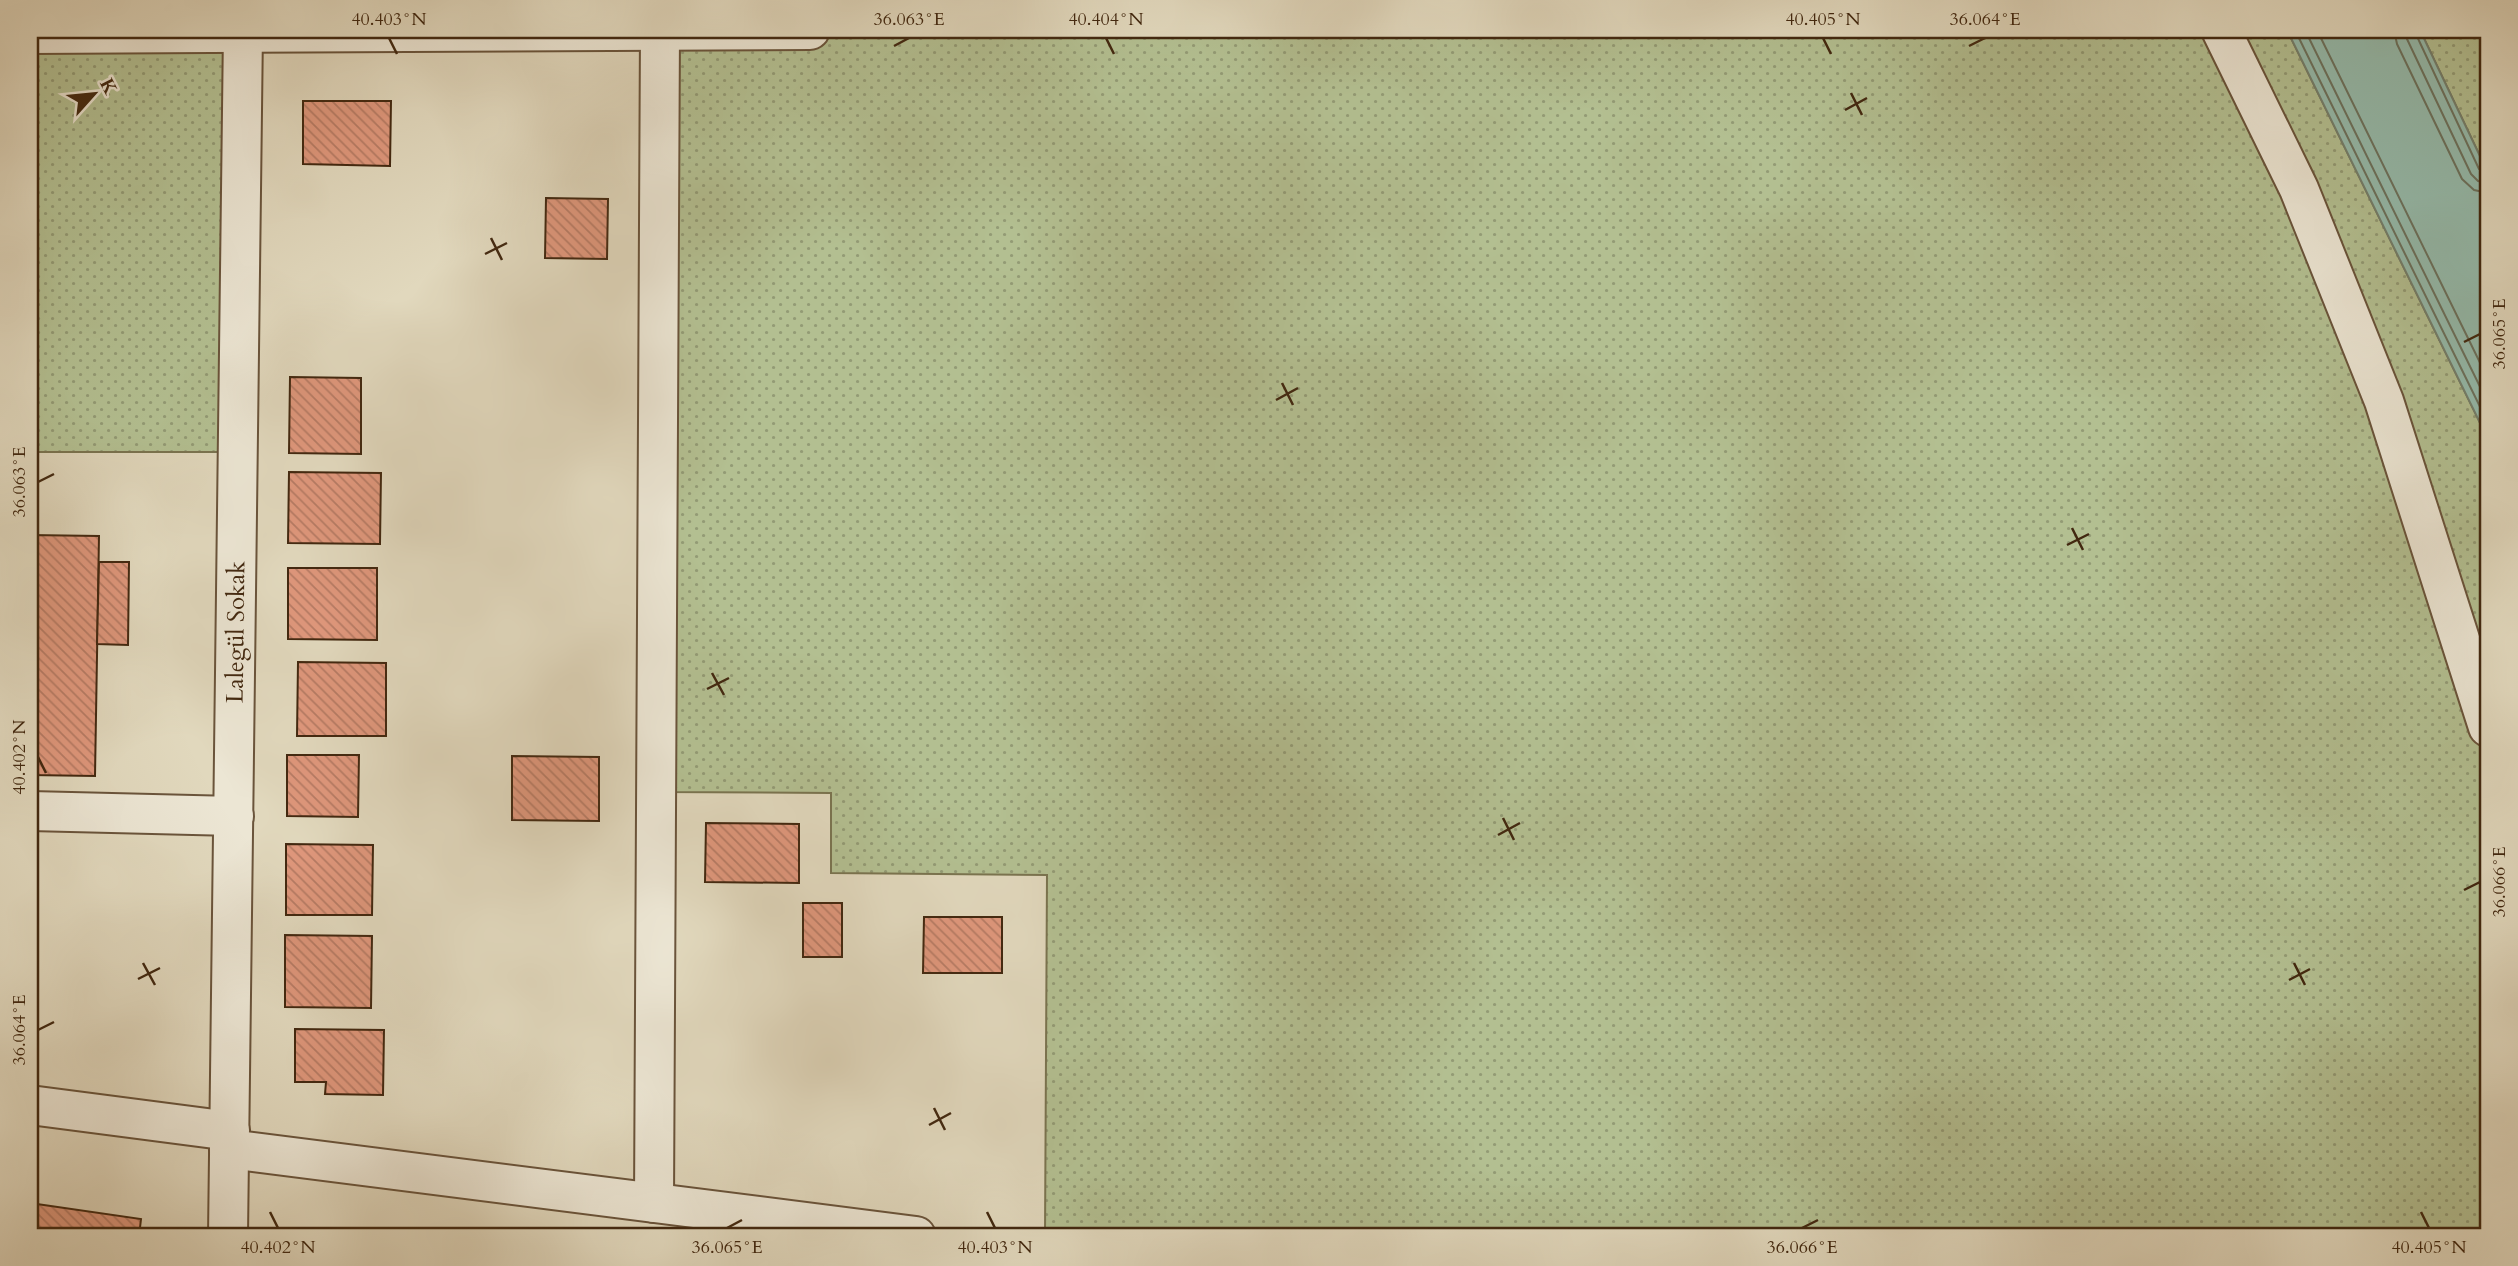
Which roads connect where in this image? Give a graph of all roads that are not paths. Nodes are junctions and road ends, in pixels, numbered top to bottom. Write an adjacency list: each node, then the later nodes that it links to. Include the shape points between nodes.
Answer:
1 (810, 30): 3 (street)
2 (2221, 30): 6 (street, via 2300,189 2384,401)
3 (660, 31): 4 (street); 11 (street)
4 (243, 32): 5 (street); 8 (street, Lalegül Sokak)
5 (30, 34)
6 (2488, 727)
7 (30, 811): 8 (street)
8 (234, 816): 10 (street, Lalegül Sokak)
9 (30, 1105): 10 (street)
10 (230, 1140): 11 (street); 13 (street, Lalegül Sokak)
11 (654, 1203): 12 (street)
12 (847, 1232): 14 (street)
13 (229, 1236)
14 (916, 1236)

